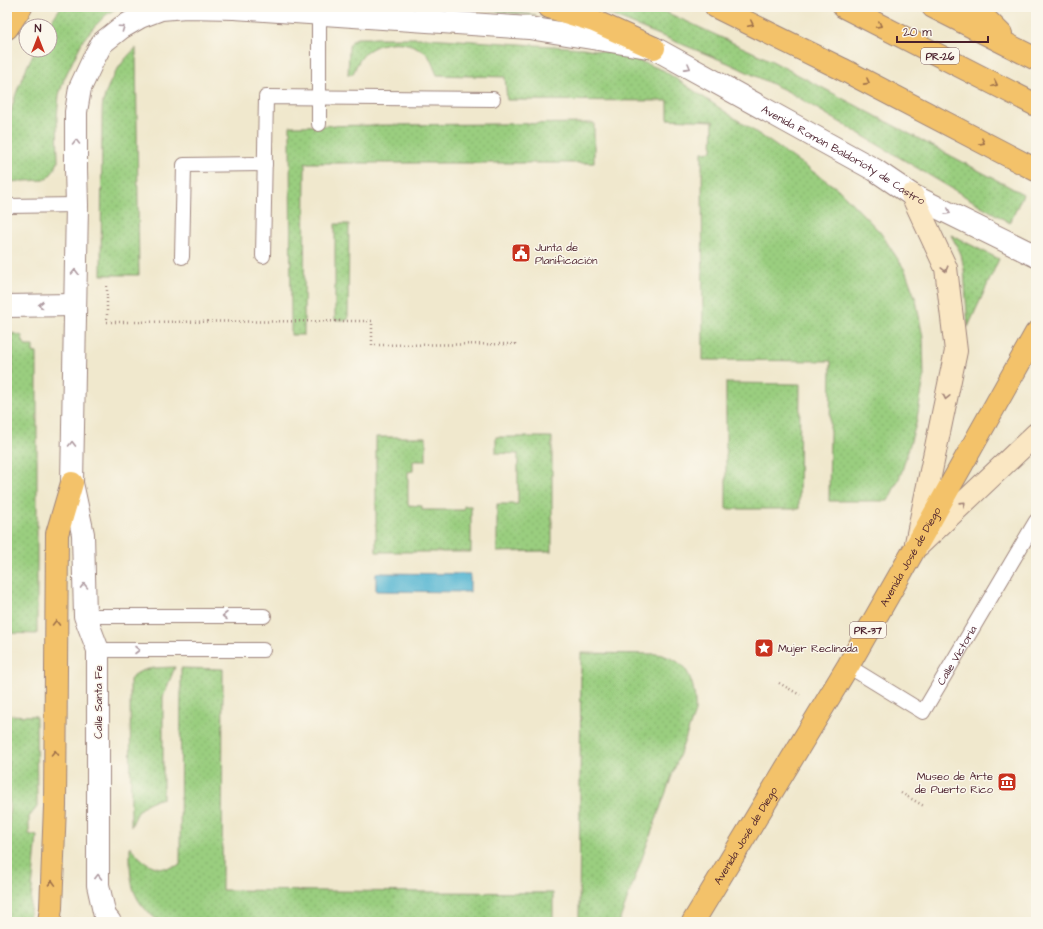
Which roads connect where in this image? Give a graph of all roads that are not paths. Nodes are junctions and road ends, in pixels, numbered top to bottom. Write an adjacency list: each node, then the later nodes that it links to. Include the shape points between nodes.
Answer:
1 (21, 7): 8 (main road)
2 (549, 7): 9 (main road, via 594,21)
3 (716, 7): 17 (main road, one-way to 17)
4 (844, 7): 14 (main road, PR-26, one-way to 14)
5 (933, 7): 10 (main road)
6 (974, 7): 10 (main road)
7 (319, 13): 9 (street, Avenida Román Baldorioty de Castro, via 530,28); 12 (lane); 19 (street, Calle Santa Fe, one-way to 7, via 76,112 80,88 102,43 140,17 161,9 234,8)
8 (7, 28)
9 (654, 48): 18 (street, Avenida Román Baldorioty de Castro, one-way to 18, via 875,170)
10 (1015, 48): 11 (main road)
11 (1036, 59)
12 (319, 98): 13 (lane); 15 (lane); 16 (lane, via 266,97)
13 (493, 99)
14 (1036, 105)
15 (319, 124)
16 (265, 164): 21 (lane); 23 (lane, via 184,165)
17 (1036, 170)
18 (912, 195): 22 (street, Avenida Román Baldorioty de Castro, one-way to 22); 30 (street, one-way to 30, via 946,268 956,351)
19 (77, 205): 20 (lane); 24 (street, Calle Santa Fe, one-way to 19)
20 (7, 206)
21 (263, 256)
22 (1036, 256)
23 (182, 257)
24 (74, 305): 25 (street, one-way to 25); 28 (street, Calle Santa Fe, one-way to 24)
25 (7, 306)
26 (1036, 333): 30 (main road, Avenida José de Diego / PR-37)
27 (1036, 434): 30 (street, one-way to 27)
28 (72, 483): 31 (street, Calle Santa Fe, one-way to 28, via 84,534); 37 (main road, one-way to 28, via 55,806 57,534)
29 (1036, 521): 35 (lane, Calle Victoria, via 923,712)
30 (914, 550): 35 (main road, Avenida José de Diego / PR-37)
31 (85, 616): 32 (lane, one-way to 31); 33 (street, Calle Santa Fe)
32 (264, 616)
33 (98, 650): 34 (lane, one-way to 34); 36 (street, Calle Santa Fe, one-way to 33, via 98,885)
34 (263, 650)
35 (848, 666): 38 (main road, Avenida José de Diego / PR-37)
36 (106, 920)
37 (49, 922)
38 (693, 922)

